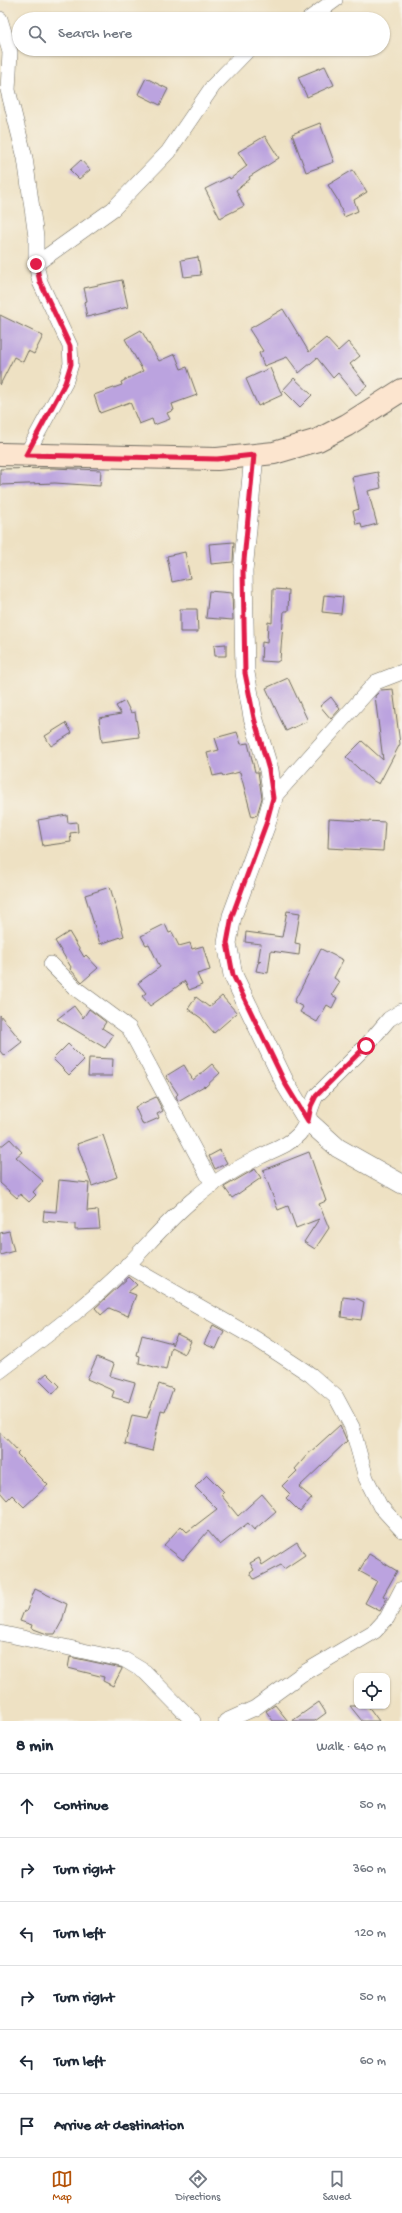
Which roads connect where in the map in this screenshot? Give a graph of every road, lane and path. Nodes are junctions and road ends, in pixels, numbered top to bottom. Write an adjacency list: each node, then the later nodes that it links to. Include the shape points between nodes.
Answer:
1 (335, 0): 2 (street)
2 (319, 12)
3 (0, 19): 5 (street, via 10,52 8,90 25,158 36,237)
4 (242, 56): 5 (street, via 213,86 168,152 113,209)
5 (36, 264): 8 (street, via 40,282 70,346 71,364 65,383)
6 (402, 390): 9 (main road, via 318,440 274,453)
7 (0, 454): 8 (main road)
8 (26, 455): 9 (main road, via 217,459)
9 (254, 455): 11 (street, via 243,571 245,673 254,718 269,770)
10 (402, 672): 11 (street, via 376,682)
11 (273, 798): 14 (street, via 232,916 227,943 233,975 286,1085)
12 (51, 964): 15 (street, via 75,988 129,1028)
13 (402, 1011): 14 (street, via 389,1020 316,1096)
14 (308, 1121): 15 (street, via 286,1146 259,1156); 16 (street, via 338,1148)
15 (213, 1184): 17 (street, via 149,1240)
16 (402, 1184)
17 (127, 1265): 18 (street, via 54,1329); 19 (street, via 256,1338 311,1374 336,1397 352,1427 366,1478 380,1506)
18 (0, 1371)
19 (402, 1530)
20 (402, 1589): 23 (street, via 387,1618 375,1631 302,1674 255,1708)
21 (0, 1633): 22 (street, via 125,1660 145,1672)
22 (193, 1721)
23 (226, 1721)

